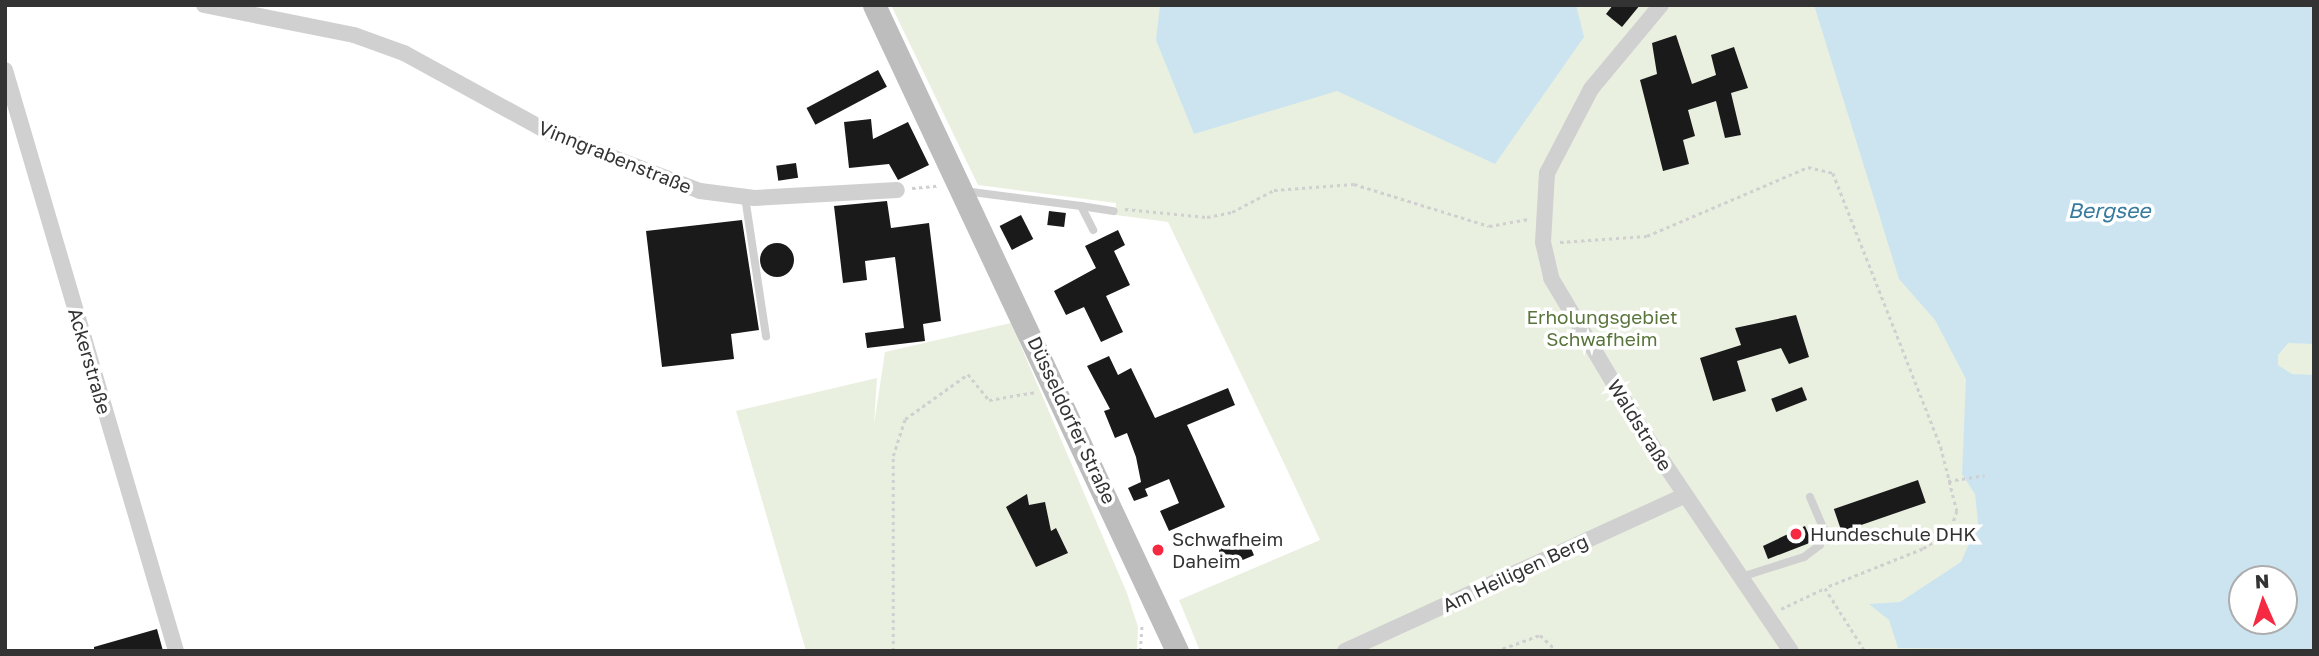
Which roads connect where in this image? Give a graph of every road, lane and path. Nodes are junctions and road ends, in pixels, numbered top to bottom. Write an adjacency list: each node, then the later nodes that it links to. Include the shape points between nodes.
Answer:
1 (204, 5): 7 (street, Vinngrabenstraße, via 354,35 404,53 554,135 700,191)
2 (874, 5): 6 (main road, Düsseldorfer Straße)
3 (1661, 5): 10 (street, Waldstraße, via 1591,89 1547,173)
4 (5, 70): 23 (street, Ackerstraße)
5 (897, 190): 6 (path, via 940,185); 7 (street, Vinngrabenstraße)
6 (964, 191): 8 (lane); 22 (main road, Düsseldorfer Straße)
7 (745, 197): 13 (lane)
8 (1081, 206): 9 (lane); 11 (lane)
9 (1114, 211): 10 (path, via 1207,216 1232,212 1274,190 1354,184 1489,226)
10 (1543, 218): 12 (street, Waldstraße)
11 (1093, 230)
12 (1543, 242): 16 (path, via 1647,236 1808,167 1833,173 1941,447); 17 (street, Waldstraße, via 1551,278)
13 (766, 336)
14 (1047, 388): 24 (path, via 989,400 968,374 905,419 893,456)
15 (1985, 475): 16 (path)
16 (1948, 481): 20 (path, via 1957,511 1950,532)
17 (1684, 496): 19 (street, Waldstraße); 25 (street, Am Heiligen Berg)
18 (1810, 497): 19 (lane, via 1824,530 1820,545 1804,557)
19 (1741, 577): 21 (street, Waldstraße)
20 (1825, 588): 21 (path); 29 (path)
21 (1768, 615): 28 (street, Waldstraße)
22 (1170, 644)
23 (176, 651)
24 (893, 651)
25 (1345, 651)
26 (1496, 651): 27 (path, via 1539,635)
27 (1558, 651)
28 (1791, 651)
29 (1865, 651)

